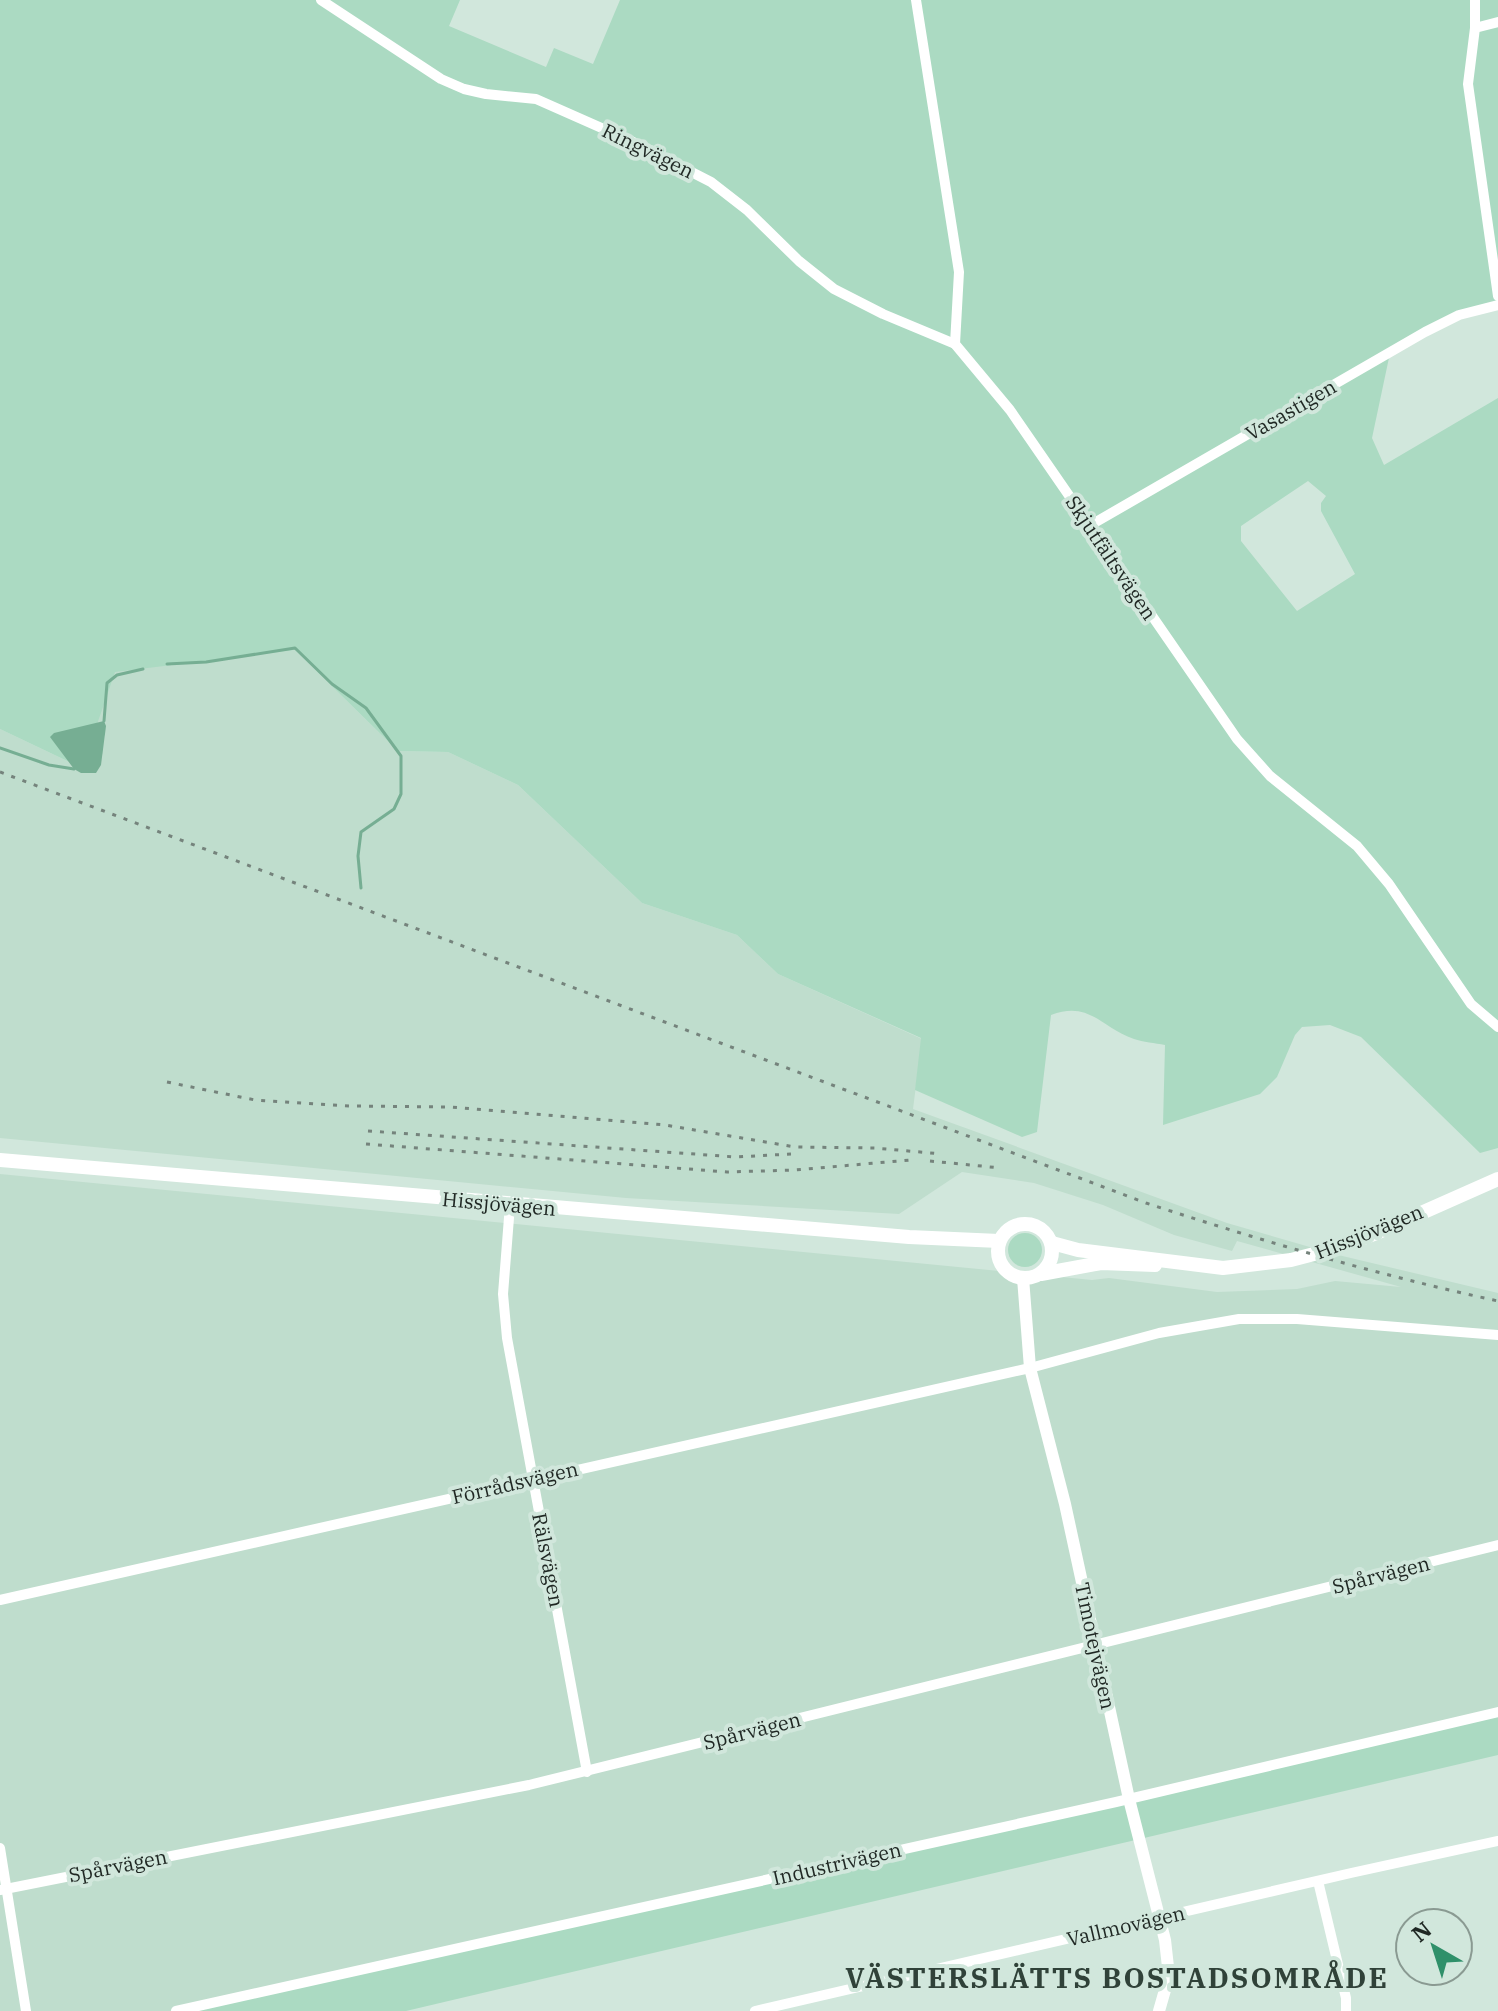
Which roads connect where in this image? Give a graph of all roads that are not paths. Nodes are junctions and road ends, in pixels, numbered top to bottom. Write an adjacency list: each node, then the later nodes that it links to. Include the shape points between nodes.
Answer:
1 (321, 0): 8 (street, Ringvägen, via 441,79 486,94 536,99 711,182 834,289)
2 (916, 0): 8 (street, via 959,272)
3 (1475, 0): 5 (street)
4 (1498, 22): 5 (street)
5 (1475, 28): 6 (street, via 1468,84)
6 (1498, 296)
7 (1498, 305): 9 (street, Vasastigen, via 1459,315 1425,332)
8 (955, 344): 9 (street, Skjutfältsvägen, via 1010,410)
9 (1089, 526): 10 (street, Skjutfältsvägen, via 1245,749 1270,776 1357,846 1471,1004)
10 (1498, 1027)
11 (0, 1160): 13 (main road, Hissjövägen)
12 (1498, 1179): 16 (main road, Hissjövägen, via 1322,1252 1223,1268)
13 (510, 1205): 14 (main road, Hissjövägen); 21 (street, Rälsvägen, via 503,1294)
14 (999, 1241): 15 (main road, via 1009,1228 1024,1223 1042,1229); 18 (main road, via 1001,1264)
15 (1052, 1243): 16 (main road, Hissjövägen); 17 (main road, via 1050,1263)
16 (1187, 1264): 17 (main road, Hissjövägen, via 1101,1263)
17 (1040, 1274): 18 (main road)
18 (1023, 1278): 20 (street, Timotejvägen)
19 (1498, 1335): 20 (street, via 1239,1319 1159,1333)
20 (1030, 1368): 21 (street, Förrådsvägen); 24 (street, Timotejvägen)
21 (533, 1479): 23 (street, Förrådsvägen); 26 (street, Rälsvägen)
22 (1498, 1545): 24 (street, Spårvägen)
23 (0, 1600)
24 (1095, 1646): 26 (street, Spårvägen); 27 (street, Timotejvägen)
25 (1498, 1712): 27 (street, Industrivägen)
26 (587, 1772): 31 (street, Spårvägen)
27 (1129, 1799): 32 (street, Timotejvägen); 34 (street, Industrivägen)
28 (1498, 1841): 30 (street, Vallmovägen)
29 (0, 1848): 31 (street)
30 (1318, 1881): 32 (street, Vallmovägen); 37 (street)
31 (3, 1889): 33 (street)
32 (1160, 1918): 35 (street, Vallmovägen); 36 (street, Timotejvägen, via 1169,1976)
33 (26, 2011)
34 (176, 2011)
35 (755, 2011)
36 (1159, 2011)
37 (1346, 2011)

